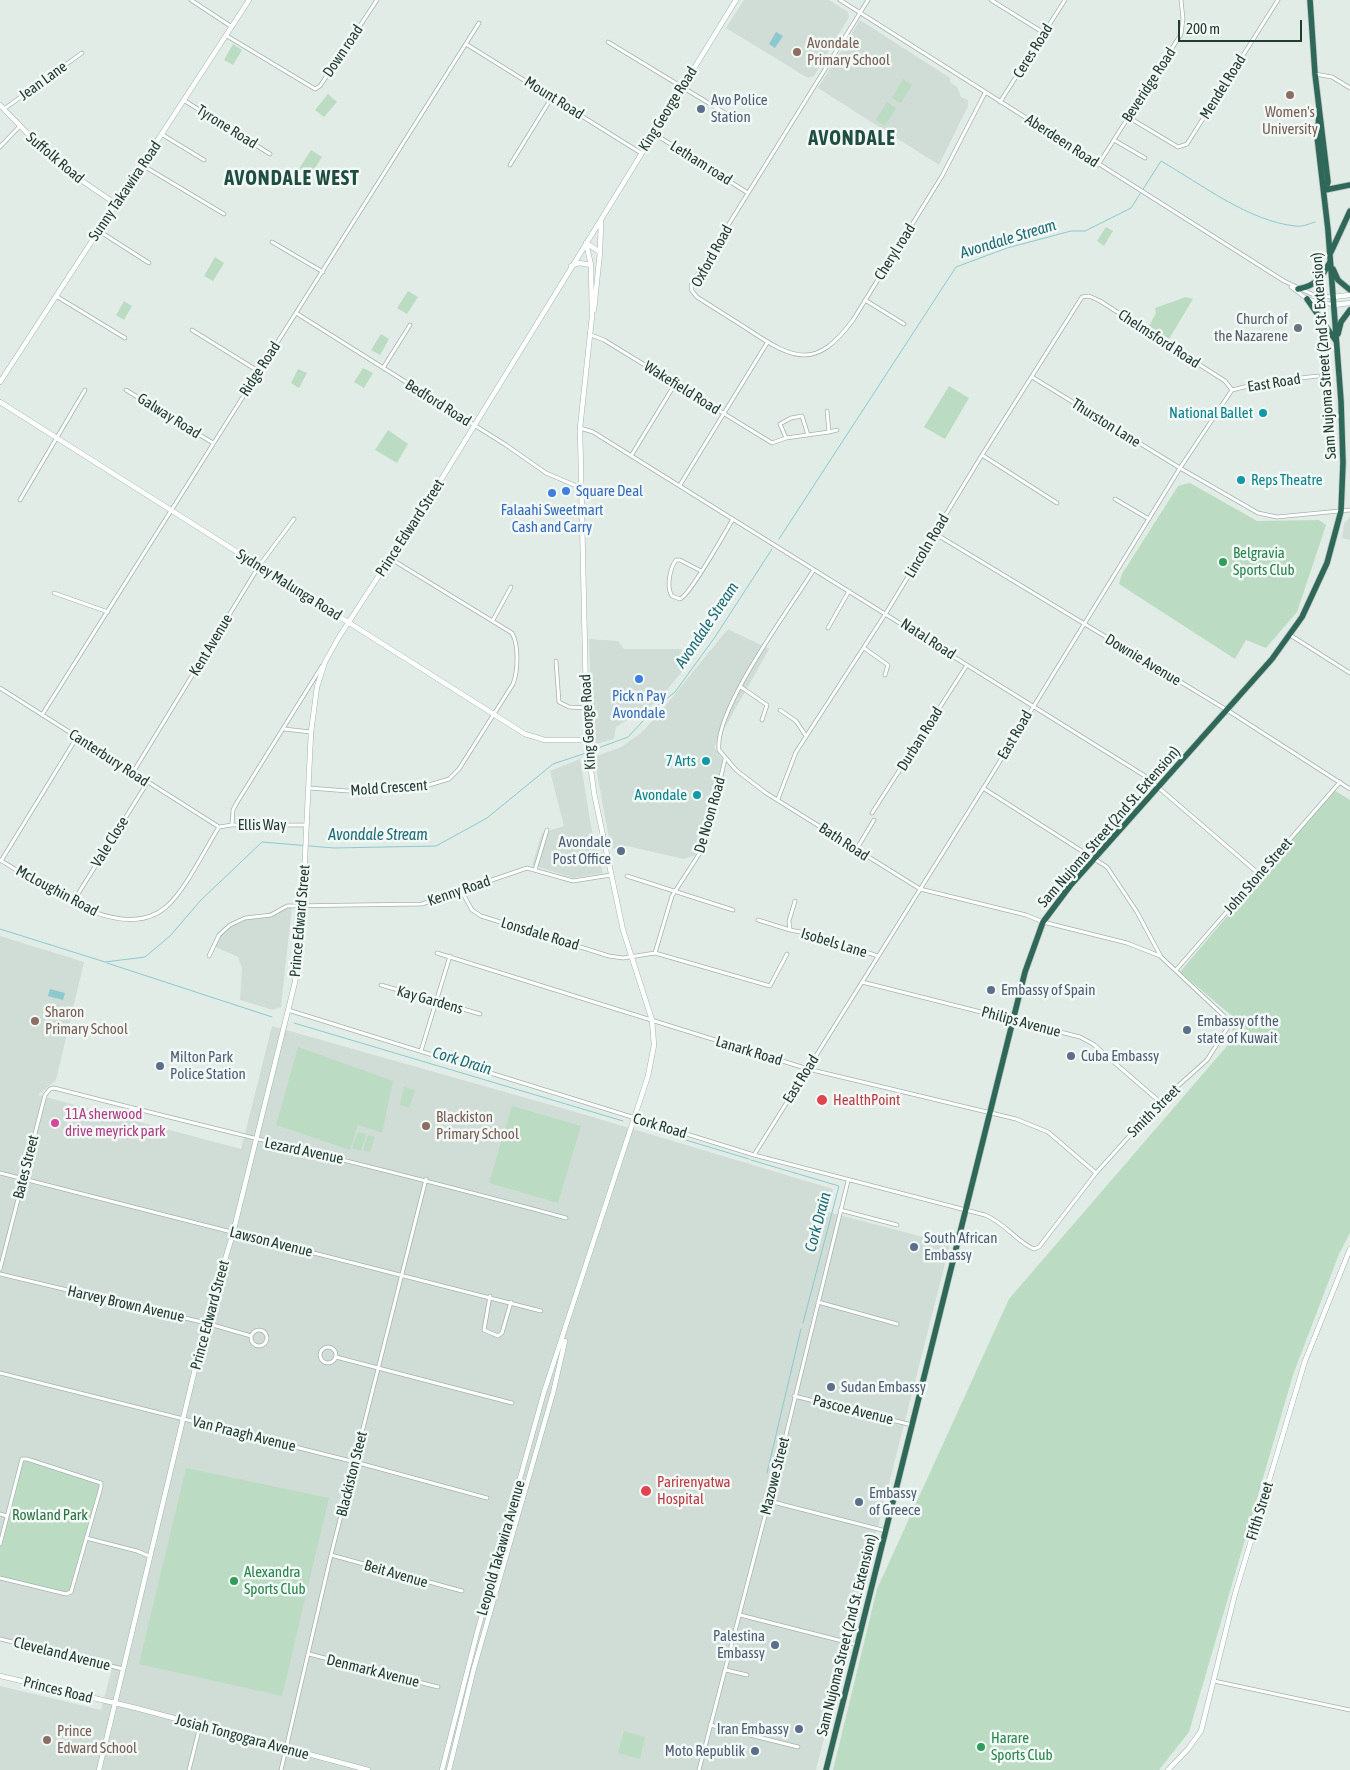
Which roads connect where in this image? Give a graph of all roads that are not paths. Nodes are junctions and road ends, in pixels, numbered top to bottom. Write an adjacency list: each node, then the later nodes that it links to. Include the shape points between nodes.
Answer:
1 (191, 0): 14 (street)
2 (249, 0): 14 (main road, Sunny Takawira Road)
3 (377, 0): 16 (street, Down road, via 320,86 314,89)
4 (736, 0): 21 (main road, King George Road)
5 (840, 0): 12 (street, Aberdeen Road)
6 (868, 0): 12 (street, Oxford Road)
7 (991, 0): 15 (street)
8 (1065, 0): 15 (street, Ceres Road)
9 (1181, 0): 29 (street, Beveridge Road, via 1181,34)
10 (1278, 0): 29 (street, Mendel Road, via 1183,148)
11 (1310, 0): 20 (highway, Sam Nujoma Street (2nd St. Extension))
12 (860, 13): 23 (street, Aberdeen Road); 44 (street, Oxford Road)
13 (479, 24): 18 (street, Ridge Road)
14 (232, 27): 16 (main road, Sunny Takawira Road)
15 (1044, 33): 26 (street, Ceres Road)
16 (226, 36): 25 (main road, Sunny Takawira Road)
17 (608, 42): 21 (street)
18 (466, 44): 24 (street, Mount Road); 58 (street, Ridge Road)
19 (82, 53): 27 (street, Jean Lane)
20 (1314, 74): 22 (street, via 1332,77); 43 (highway, Sam Nujoma Street (2nd St. Extension), via 1324,136 1328,182)
21 (682, 87): 28 (street); 31 (main road, King George Road)
22 (1350, 88)
23 (985, 93): 26 (street, Aberdeen Road); 67 (street, Cheryl road, via 942,176)
24 (552, 97): 35 (street, Mount Road); 40 (street)
25 (185, 101): 32 (main road, Sunny Takawira Road); 36 (street, Tyrone Road)
26 (1000, 102): 41 (street, Aberdeen Road)
27 (2, 107): 30 (main road, Suffolk Road)
28 (725, 113)
29 (1128, 117): 33 (street, Beveridge Road)
30 (19, 127): 34 (street); 45 (main road, Suffolk Road, via 67,172)
31 (653, 133): 35 (main road, King George Road); 44 (street, Letham road)
32 (163, 135): 38 (street); 39 (main road, Sunny Takawira Road)
33 (1114, 140): 37 (street); 41 (street, Beveridge Road)
34 (0, 147)
35 (641, 153): 48 (main road, King George Road)
36 (270, 154)
37 (1145, 158)
38 (204, 160)
39 (142, 165): 45 (main road, Sunny Takawira Road); 47 (street)
40 (510, 165)
41 (1098, 165): 59 (street, Aberdeen Road)
42 (1350, 185): 43 (highway)
43 (1325, 190): 53 (highway, Sam Nujoma Street (2nd St. Extension))
44 (748, 192): 79 (street, Oxford Road, via 691,289 697,297)
45 (116, 204): 49 (main road, Sunny Takawira Road)
46 (1350, 211): 53 (highway)
47 (224, 214)
48 (601, 220): 51 (main road, Prince Edward Street); 52 (main road, King George Road)
49 (98, 230): 55 (street); 62 (main road, Sunny Takawira Road)
50 (272, 242): 58 (street)
51 (586, 243): 52 (main road); 56 (main road, King George Road); 57 (main road, Prince Edward Street)
52 (600, 252): 72 (main road, King George Road)
53 (1330, 255): 54 (highway, Sam Nujoma Street (2nd St. Extension))
54 (1330, 262): 60 (highway, via 1318,282); 61 (highway, via 1338,280); 65 (highway, Sam Nujoma Street (2nd St. Extension))
55 (149, 263)
56 (591, 265): 57 (main road); 72 (main road, King George Road)
57 (571, 266): 92 (main road, Prince Edward Street)
58 (323, 272): 71 (street, Ridge Road)
59 (1284, 281): 60 (street, Aberdeen Road); 66 (street, Aberdeen Road)
60 (1298, 289): 65 (street, Aberdeen Road, via 1316,296)
61 (1350, 290)
62 (56, 296): 77 (street); 84 (main road, Sunny Takawira Road)
63 (1350, 296): 65 (main road)
64 (1082, 297): 83 (street, Lincoln Road); 88 (street, Chelmsford Road, via 1100,301 1225,381)
65 (1333, 297): 69 (highway, Sam Nujoma Street (2nd St. Extension))
66 (1307, 299): 69 (street, Aberdeen Road); 78 (highway)
67 (865, 300): 73 (street); 79 (street, Cheryl road, via 841,336 823,350 801,356)
68 (1350, 303): 69 (main road)
69 (1334, 305): 78 (highway, Sam Nujoma Street (2nd St. Extension))
70 (1350, 310): 78 (highway, via 1341,322)
71 (296, 313): 80 (street, Bedford Road); 81 (street, Ridge Road)
72 (592, 316): 76 (main road, King George Road)
73 (904, 324)
74 (410, 325): 80 (street)
75 (192, 330): 81 (street)
76 (591, 335): 85 (street, Wakefield Road); 93 (main road, King George Road)
77 (125, 338)
78 (1336, 341): 110 (highway, Sam Nujoma Street (2nd St. Extension), via 1343,463)
79 (767, 343): 91 (street)
80 (383, 368): 92 (street, Bedford Road)
81 (258, 371): 99 (street, Ridge Road)
82 (1318, 376): 88 (street, East Road, via 1265,382)
83 (1032, 377): 100 (street, Lincoln Road); 102 (street, Thurston Lane)
84 (0, 382)
85 (676, 384): 91 (street, Wakefield Road); 101 (street)
86 (84, 390): 97 (street)
87 (126, 390): 99 (street, Galway Road)
88 (1232, 390): 102 (street, East Road)
89 (0, 402): 97 (main road, Sydney Malunga Road)
90 (827, 412): 95 (street)
91 (723, 414): 98 (street, Wakefield Road, via 772,443); 103 (street)
92 (474, 425): 104 (street, Bedford Road, via 546,473); 115 (main road, Prince Edward Street)
93 (580, 428): 101 (street, Natal Road, via 593,432); 104 (main road, King George Road)
94 (837, 430): 95 (street)
95 (829, 432): 96 (street)
96 (808, 435): 98 (street); 98 (street, via 802,416 780,424)
97 (56, 437): 106 (street); 108 (main road, Sydney Malunga Road)
98 (786, 438)
99 (213, 443): 108 (street, Ridge Road)
100 (982, 454): 107 (street); 114 (street, Lincoln Road)
101 (630, 456): 103 (street, Natal Road)
102 (1180, 468): 110 (street, Thurston Lane, via 1258,513 1277,517); 113 (street, East Road)
103 (680, 485): 112 (street, Natal Road)
104 (581, 488): 138 (main road, King George Road)
105 (1116, 499): 113 (street)
106 (20, 500)
107 (1057, 502)
108 (171, 510): 116 (main road, Sydney Malunga Road); 122 (street, Ridge Road)
109 (1350, 510): 110 (street, Thurston Lane)
110 (1340, 511): 128 (highway, Sam Nujoma Street (2nd St. Extension), via 1333,545 1318,585)
111 (294, 519): 116 (street, Kent Avenue)
112 (733, 519): 117 (street); 118 (street, Natal Road)
113 (1149, 519): 126 (street, East Road)
114 (934, 533): 123 (street, Lincoln Road); 126 (street, Downie Avenue)
115 (391, 559): 124 (street, Mold Crescent); 125 (main road, Prince Edward Street)
116 (259, 566): 125 (main road, Sydney Malunga Road); 150 (street, Kent Avenue)
117 (701, 571): 117 (street, via 683,598 672,596 669,588 674,561 680,560)
118 (813, 571): 120 (street, Natal Road); 135 (street)
119 (511, 587): 124 (street)
120 (849, 592): 123 (street, Natal Road); 127 (street)
121 (54, 593): 122 (street)
122 (108, 612): 142 (street, Ridge Road)
123 (886, 613): 129 (street, Lincoln Road); 132 (street, Natal Road)
124 (493, 620): 141 (street, Mold Crescent, via 512,633 516,643 515,679)
125 (348, 623): 131 (main road, Prince Edward Street); 141 (main road, Sydney Malunga Road)
126 (1083, 624): 137 (street, East Road); 140 (street, Downie Avenue)
127 (828, 628)
128 (1290, 635): 133 (street); 140 (highway, Sam Nujoma Street (2nd St. Extension))
129 (864, 648): 134 (street, via 888,665); 146 (street, Lincoln Road)
130 (556, 661): 138 (street, via 559,702 568,707)
131 (325, 662): 144 (street); 145 (main road, Prince Edward Street, via 317,687)
132 (967, 665): 137 (street, Natal Road); 158 (street, Durban Road)
133 (1350, 674)
134 (885, 675)
135 (741, 687): 143 (street, via 767,705); 149 (street, via 720,733 719,750)
136 (0, 688): 142 (street, Canterbury Road)
137 (1031, 707): 153 (street, Natal Road); 155 (street, East Road)
138 (586, 708): 148 (main road, King George Road)
139 (780, 710): 146 (street, via 796,720)
140 (1227, 710): 151 (street, Downie Avenue); 153 (highway, Sam Nujoma Street (2nd St. Extension))
141 (495, 714): 148 (main road, Sydney Malunga Road, via 536,738); 154 (street, Mold Crescent, via 458,770 443,782 366,791)
142 (42, 716): 147 (street, Canterbury Road)
143 (762, 720)
144 (284, 729): 145 (street); 160 (street, via 236,804)
145 (311, 732): 154 (main road, Prince Edward Street)
146 (806, 736): 157 (street, Lincoln Road, via 787,772)
147 (77, 737): 150 (street, Canterbury Road); 166 (street)
148 (586, 740): 169 (main road, King George Road)
149 (725, 758): 157 (street, Bath Road, via 736,770); 173 (street, De Noon Road, via 703,850)
150 (132, 774): 152 (street, Canterbury Road)
151 (1340, 782): 156 (street, Downie Avenue); 168 (street, John Stone Street)
152 (147, 783): 162 (street, Canterbury Road); 175 (street, Vale Close)
153 (1159, 787): 165 (highway, Sam Nujoma Street (2nd St. Extension)); 168 (street, Natal Road)
154 (308, 788): 161 (main road, Prince Edward Street)
155 (983, 788): 165 (street); 171 (street, East Road)
156 (1350, 789)
157 (778, 799): 164 (street, Bath Road)
158 (872, 813)
159 (874, 820): 164 (street)
160 (232, 825): 161 (street, Ellis Way); 162 (street, Ellis Way)
161 (306, 826): 176 (main road, Prince Edward Street)
162 (219, 827): 175 (street, McLoughin Road, via 174,898 157,913 126,920 113,919)
163 (547, 830): 167 (street)
164 (856, 850): 171 (street, Bath Road)
165 (1094, 858): 179 (highway, Sam Nujoma Street (2nd St. Extension)); 187 (street, via 1107,867 1118,882)
166 (0, 861): 175 (street, McLoughin Road)
167 (535, 870): 169 (street, Kenny Road, via 573,881); 172 (street, Kenny Road, via 521,869)
168 (1259, 874): 189 (street, John Stone Street)
169 (611, 875): 188 (main road, King George Road)
170 (627, 876): 173 (street)
171 (920, 889): 179 (street, Bath Road); 186 (street, East Road)
172 (461, 890): 176 (street, Kenny Road, via 422,904); 188 (street, Lonsdale Road, via 472,910 481,916 609,956)
173 (675, 891): 177 (street); 181 (street, De Noon Road)
174 (795, 900): 180 (street, Isobels Lane)
175 (73, 902)
176 (303, 905): 184 (street, Kenny Road, via 287,906 271,915 245,918 230,924 219,935); 193 (main road, Prince Edward Street, via 300,956)
177 (733, 910)
178 (758, 920): 180 (street)
179 (1043, 922): 187 (street, Bath Road, via 1127,943); 195 (highway, Sam Nujoma Street (2nd St. Extension))
180 (790, 930): 186 (street, Isobels Lane)
181 (655, 952): 183 (street, via 770,986); 188 (street, Lonsdale Road)
182 (437, 953): 185 (street, Lanark Road)
183 (787, 954)
184 (210, 956)
185 (450, 956): 192 (street); 196 (street, Lanark Road)
186 (878, 956): 190 (street, East Road)
187 (1160, 956): 189 (street, Bath Road)
188 (631, 957): 196 (main road, King George Road)
189 (1176, 970): 200 (street, Smith Street, via 1224,1016 1228,1027 1207,1060)
190 (862, 982): 195 (street, Philips Avenue); 198 (street, East Road)
191 (381, 985): 192 (street, Kay Gardens)
192 (436, 1002): 194 (street, Kay Gardens); 197 (street)
193 (288, 1010): 197 (street, Cork Road); 203 (main road, Prince Edward Street)
194 (480, 1014)
195 (1014, 1019): 200 (street, Philips Avenue, via 1088,1041); 201 (highway, Sam Nujoma Street (2nd St. Extension))
196 (652, 1020): 198 (street, Lanark Road); 202 (main road, King George Road, via 654,1045 651,1064)
197 (421, 1051): 202 (street, Cork Road)
198 (808, 1069): 201 (street, Lanark Road); 204 (street, East Road)
199 (45, 1095): 203 (street, Lezard Avenue, via 54,1088); 207 (street, Bates Street)
200 (1160, 1102): 206 (street, Smith Street)
201 (990, 1112): 206 (street, Lanark Road, via 1048,1132); 210 (highway, Sam Nujoma Street (2nd St. Extension))
202 (634, 1118): 204 (street, Cork Road); 226 (main road, Leopold Takawira Avenue)
203 (257, 1140): 208 (street, Lezard Avenue); 214 (main road, Prince Edward Street)
204 (754, 1155): 209 (street, Cork Road)
205 (0, 1173): 207 (street, Lawson Avenue)
206 (1096, 1173): 215 (street, Smith Street, via 1039,1247 1034,1249)
207 (23, 1178): 214 (street, Lawson Avenue); 217 (street, Bates Street)
208 (426, 1179): 212 (street, Lezard Avenue); 219 (street, Blackiston Steet)
209 (848, 1181): 210 (street, Cork Road); 211 (street, Mazowe Street)
210 (966, 1208): 215 (street, Cork Road, via 992,1217); 234 (highway, Sam Nujoma Street (2nd St. Extension))
211 (840, 1210): 213 (street); 222 (street, Mazowe Street)
212 (566, 1218)
213 (897, 1225)
214 (233, 1233): 219 (street, Lawson Avenue); 224 (main road, Prince Edward Street)
215 (1027, 1245)
216 (1350, 1249): 255 (main road, Fifth Street, via 1305,1361 1235,1594)
217 (0, 1269)
218 (0, 1274): 224 (street, Harvey Brown Avenue)
219 (403, 1274): 220 (street, Lawson Avenue); 229 (street, Blackiston Steet)
220 (490, 1296): 221 (street, Lawson Avenue); 221 (street, via 484,1330 498,1336 502,1333)
221 (511, 1302): 223 (street, Lawson Avenue)
222 (818, 1302): 225 (street); 231 (street, Mazowe Street)
223 (541, 1310)
224 (206, 1323): 227 (street, Harvey Brown Avenue); 233 (main road, Prince Edward Street)
225 (896, 1324)
226 (567, 1327): 268 (main road, Leopold Takawira Avenue, via 544,1392); 269 (main road, Leopold Takawira Avenue, via 554,1393 474,1668)
227 (251, 1336): 227 (street, Harvey Brown Avenue, via 261,1329 267,1334 267,1340 261,1346 256,1345)
228 (336, 1357): 228 (street, via 333,1362 325,1363 320,1353 325,1347 330,1347 336,1352); 229 (street)
229 (379, 1367): 232 (street); 235 (street, Blackiston Steet)
230 (0, 1373): 233 (street, Van Praagh Avenue)
231 (794, 1396): 234 (street, Pascoe Avenue); 237 (street, Mazowe Street)
232 (512, 1403)
233 (183, 1419): 235 (street, Van Praagh Avenue); 244 (main road, Prince Edward Street)
234 (912, 1425): 240 (highway, Sam Nujoma Street (2nd St. Extension))
235 (356, 1462): 236 (street, Van Praagh Avenue); 243 (street, Blackiston Steet)
236 (487, 1498)
237 (769, 1501): 240 (street); 247 (street, Mazowe Street)
238 (0, 1514): 239 (street)
239 (7, 1516): 241 (street, via 20,1463 26,1459 100,1483); 242 (street)
240 (886, 1531): 249 (highway, Sam Nujoma Street (2nd St. Extension))
241 (86, 1538): 244 (street); 245 (street, via 73,1589 69,1593)
242 (0, 1544)
243 (331, 1555): 246 (street, Beit Avenue); 250 (street, Blackiston Steet)
244 (149, 1556): 251 (main road, Prince Edward Street)
245 (0, 1578)
246 (462, 1591)
247 (740, 1615): 249 (street); 252 (street, Mazowe Street)
248 (0, 1639): 251 (street, Cleveland Avenue)
249 (858, 1645): 271 (highway, Sam Nujoma Street (2nd St. Extension))
250 (309, 1654): 256 (street, Denmark Avenue); 262 (street, Blackiston Steet)
251 (124, 1669): 257 (main road, Prince Edward Street)
252 (726, 1670): 253 (street); 259 (street, Mazowe Street)
253 (747, 1675)
254 (0, 1676): 257 (main road, Princes Road)
255 (1213, 1681): 258 (street); 263 (main road, Fifth Street, via 1201,1731)
256 (438, 1687)
257 (116, 1704): 260 (main road, Josiah Tongogara Avenue); 264 (main road, Prince Edward Street)
258 (1350, 1710)
259 (710, 1725): 261 (street); 270 (street, Mazowe Street)
260 (200, 1726): 262 (main road, Josiah Tongogara Avenue); 265 (street)
261 (798, 1747)
262 (287, 1748): 266 (street, Blackiston Steet); 267 (main road, Josiah Tongogara Avenue)
263 (1169, 1769)
264 (99, 1770)
265 (189, 1770)
266 (281, 1770)
267 (368, 1770)
268 (442, 1770)
269 (448, 1770)
270 (699, 1770)
271 (826, 1770)

